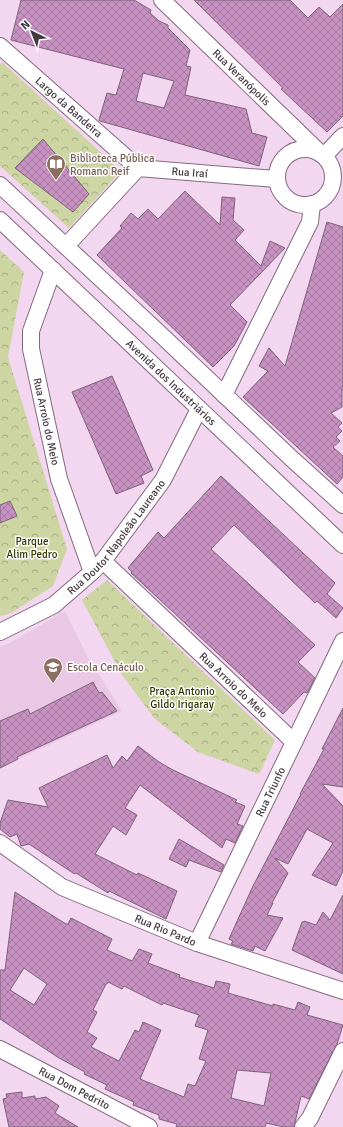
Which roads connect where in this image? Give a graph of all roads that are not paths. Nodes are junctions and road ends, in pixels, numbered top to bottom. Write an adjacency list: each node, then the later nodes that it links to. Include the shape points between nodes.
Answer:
1 (162, 0): 4 (street, Rua Veranópolis)
2 (0, 46): 5 (street, Largo da Bandeira)
3 (343, 136): 4 (street)
4 (325, 158): 6 (street, Rua Veranópolis); 7 (street, via 315,150 304,148 292,151 283,158); 9 (street, via 333,174 332,184 321,200)
5 (138, 168): 7 (street, Rua Iraí); 11 (street)
6 (343, 176)
7 (276, 179): 9 (street, via 280,191 288,200 299,204)
8 (0, 185): 11 (street)
9 (312, 204): 15 (street, via 310,222)
10 (0, 220): 12 (street, Avenida dos Industriários)
11 (66, 246): 13 (street)
12 (53, 270): 14 (street, Avenida dos Industriários); 19 (street, Rua Arroio do Meio, via 31,331 31,349 59,479)
13 (158, 332): 14 (street); 15 (street)
14 (140, 352): 16 (street, Avenida dos Industriários)
15 (224, 395): 17 (street)
16 (199, 409): 18 (street, Avenida dos Industriários); 19 (street, Rua Doutor Napoleão Laureano, via 163,480)
17 (343, 505)
18 (343, 545)
19 (98, 567): 20 (street, Rua Doutor Napoleão Laureano, via 54,604); 22 (street, Rua Arroio do Meio)
20 (0, 632)
21 (341, 651): 22 (street, Rua Triunfo)
22 (294, 742): 24 (street, Rua Triunfo)
23 (0, 842): 24 (street, Rua Rio Pardo, via 62,887)
24 (197, 943): 25 (street, Rua Rio Pardo)
25 (343, 991)
26 (0, 1049): 29 (street, Rua Dom Pedrito)
27 (343, 1051): 28 (street)
28 (306, 1123)
29 (149, 1127)

